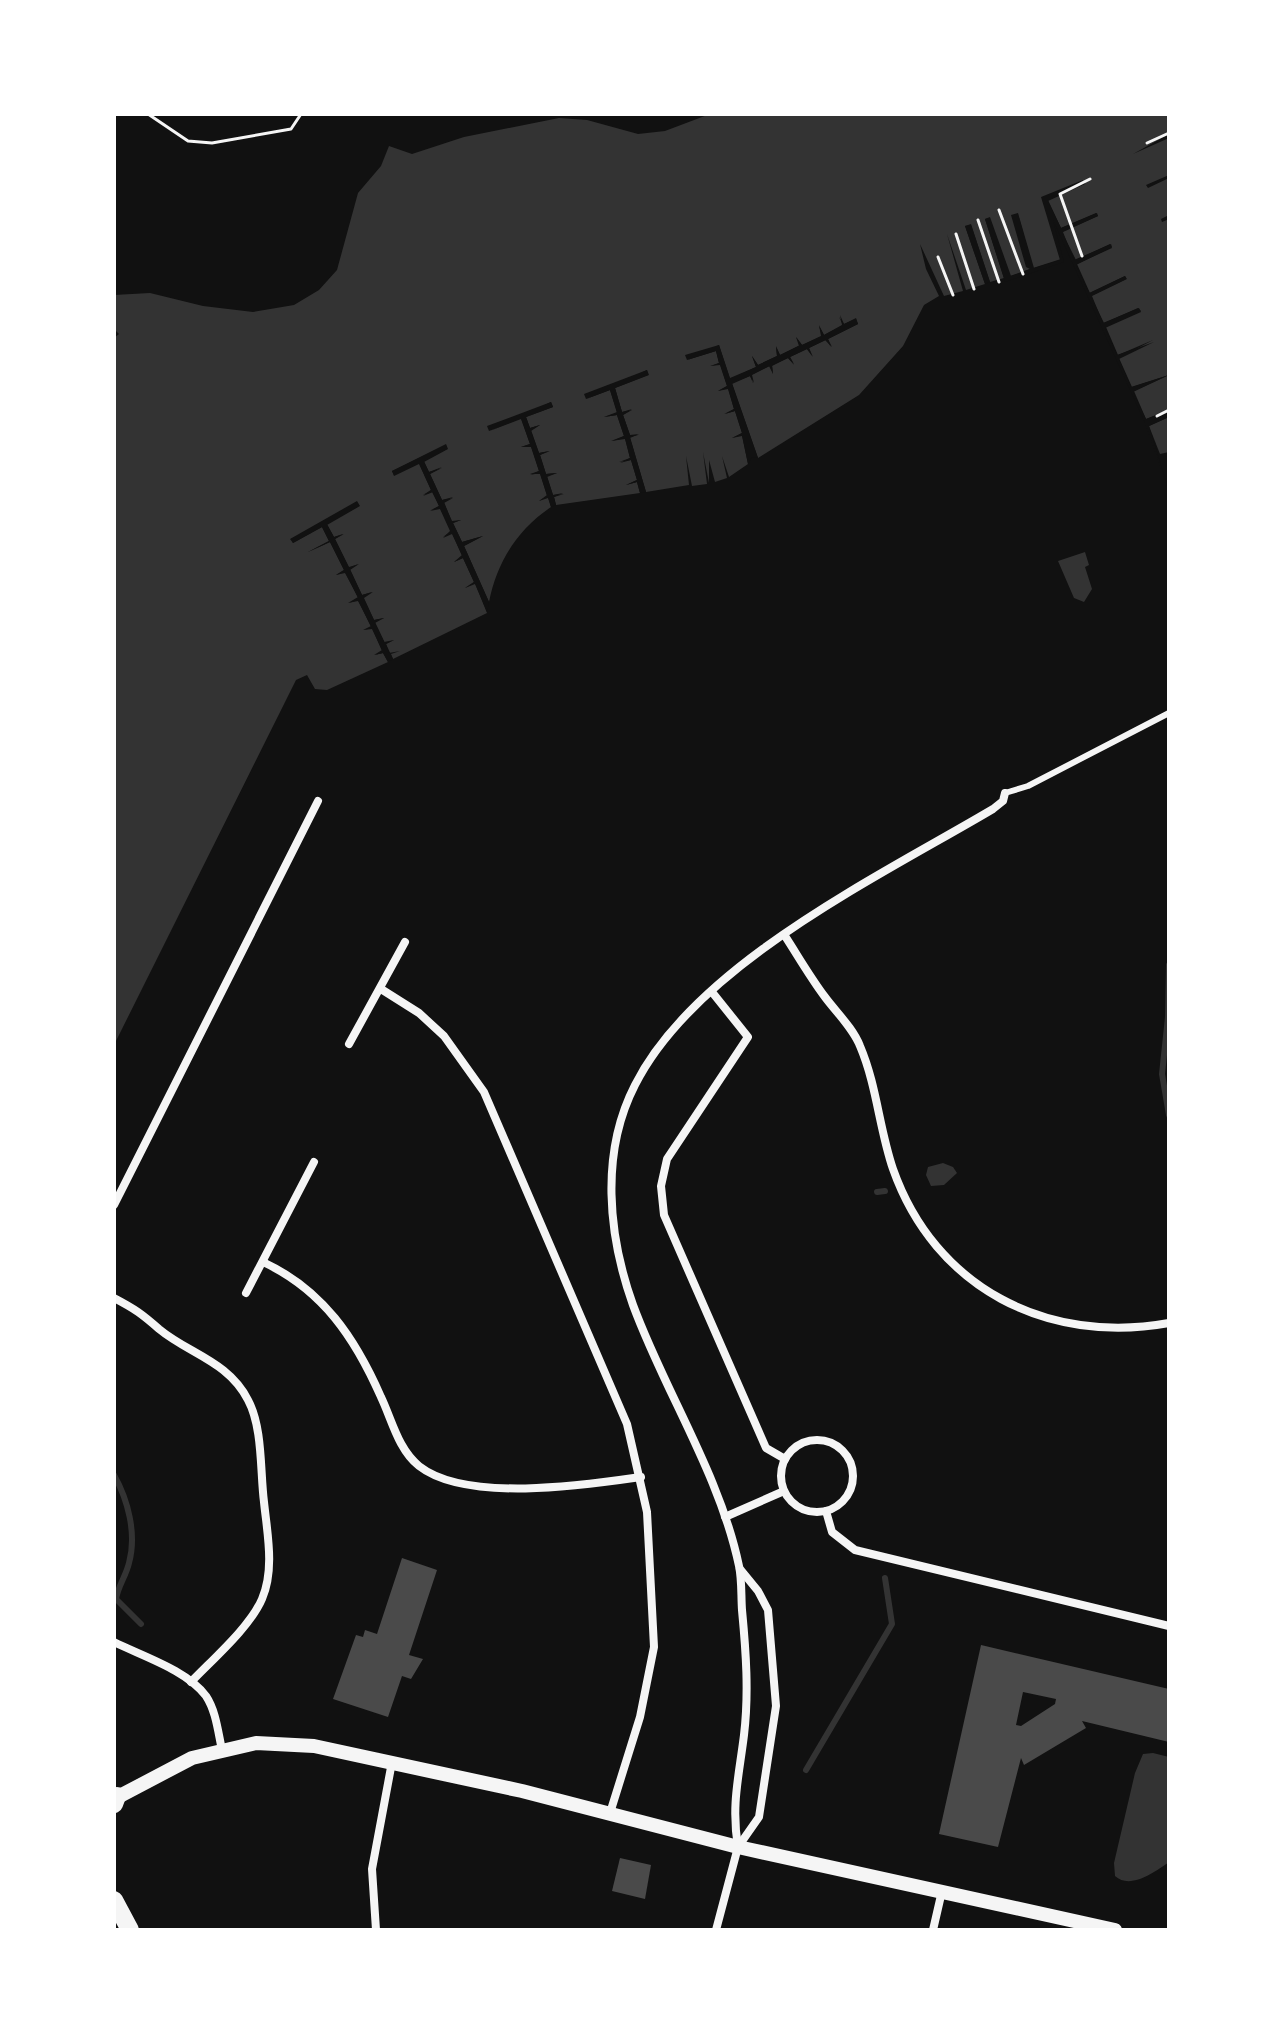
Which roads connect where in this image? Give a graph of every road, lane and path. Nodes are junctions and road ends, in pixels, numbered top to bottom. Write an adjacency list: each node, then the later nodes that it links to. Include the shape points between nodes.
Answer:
1 (148, 114): 2 (path, via 188,141 212,143 291,129)
2 (301, 114)
3 (1169, 133): 4 (path)
4 (1147, 143)
5 (1090, 179): 9 (path, via 1060,194)
6 (999, 210): 11 (path)
7 (978, 220): 12 (path)
8 (956, 234): 13 (path)
9 (1082, 256)
10 (938, 257): 14 (path)
11 (1023, 274)
12 (999, 282)
13 (974, 289)
14 (953, 295)
15 (1169, 410): 16 (path)
16 (1157, 416)
17 (1169, 713): 18 (lane)
18 (1005, 793): 20 (street, via 993,809 901,860)
19 (318, 801): 26 (street)
20 (785, 936): 23 (street); 30 (street, via 858,1042 875,1084 894,1170 913,1217 943,1256 971,1281 1039,1317 1095,1329)
21 (405, 942): 22 (street)
22 (381, 989): 24 (street); 32 (street, via 444,1036 484,1092 627,1424)
23 (712, 992): 31 (street, via 748,1037 667,1159 661,1186 664,1215 766,1448); 35 (street, via 676,1027 634,1085 622,1120 611,1197 633,1304)
24 (349, 1044)
25 (314, 1162): 27 (street)
26 (114, 1205)
27 (263, 1262): 28 (street); 32 (street, via 295,1277 338,1323 366,1364 404,1449 420,1466 442,1478 496,1486 560,1489)
28 (246, 1293)
29 (114, 1298): 39 (street, via 146,1314 159,1329 223,1369 249,1401 255,1426 268,1543 262,1599)
30 (1169, 1323)
31 (785, 1459): 33 (street); 34 (street, via 805,1442 818,1440 843,1451 853,1475 851,1489)
32 (641, 1477): 43 (street, via 654,1647 640,1717)
33 (784, 1491): 34 (street, via 807,1511); 35 (street)
34 (826, 1511): 37 (street, via 832,1532 855,1550)
35 (725, 1517): 36 (street)
36 (739, 1568): 44 (street, via 747,1646 745,1734 732,1814); 44 (street, via 768,1610 776,1706 759,1817)
37 (1169, 1626)
38 (114, 1642): 39 (street)
39 (191, 1682): 40 (street, via 213,1710)
40 (222, 1750): 41 (street, via 286,1744); 42 (street, via 165,1769)
41 (392, 1762): 43 (street); 48 (street, via 372,1869)
42 (115, 1800)
43 (610, 1813): 44 (street)
44 (738, 1847): 45 (street); 49 (street)
45 (942, 1890): 50 (street); 51 (street)
46 (114, 1900): 47 (main road)
47 (130, 1930)
48 (376, 1930)
49 (716, 1930)
50 (933, 1930)
51 (1115, 1930)

